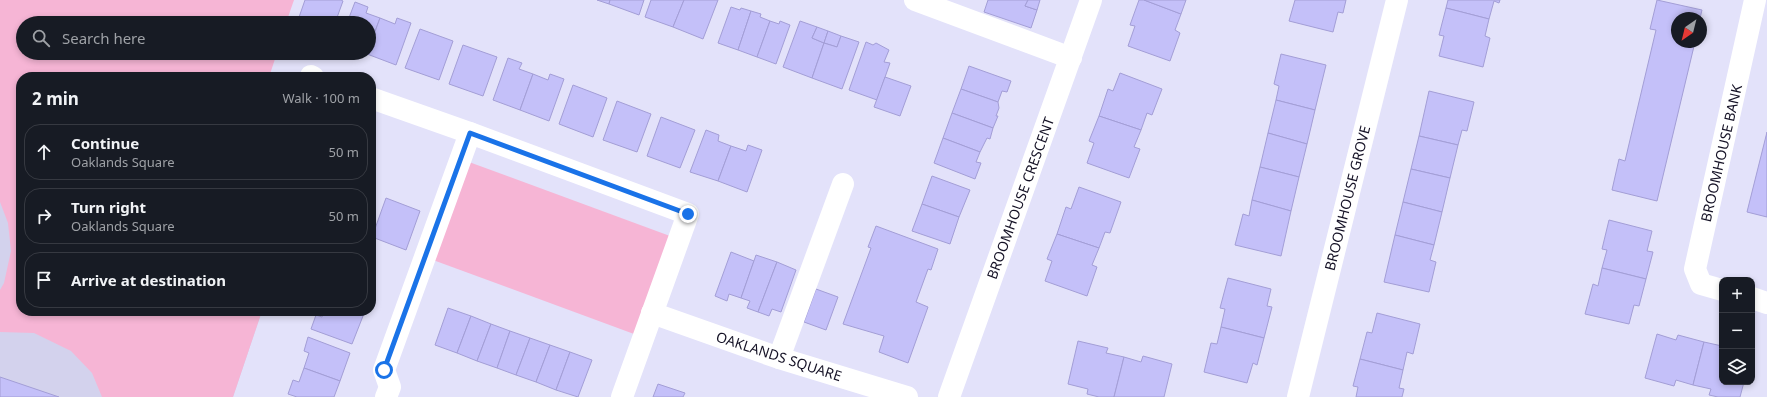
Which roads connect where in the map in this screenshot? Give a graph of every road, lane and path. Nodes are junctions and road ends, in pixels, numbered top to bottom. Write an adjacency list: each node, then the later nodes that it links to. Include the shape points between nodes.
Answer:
1 (915, 0): 5 (street)
2 (1091, 0): 5 (street, BROOMHOUSE CRESCENT)
3 (1397, 0): 18 (street, BROOMHOUSE GROVE)
4 (1755, 0): 9 (street, BROOMHOUSE BANK, via 1694,269 1701,284)
5 (1071, 58): 17 (street, BROOMHOUSE CRESCENT)
6 (376, 100): 7 (street)
7 (470, 133): 12 (street, via 688,214); 14 (street, via 384,370 390,387)
8 (843, 184): 13 (street)
9 (1719, 289)
10 (1755, 299): 11 (street)
11 (1767, 302)
12 (652, 313): 13 (street, OAKLANDS SQUARE); 15 (street)
13 (779, 358): 16 (street, OAKLANDS SQUARE)
14 (386, 397)
15 (622, 397)
16 (907, 397)
17 (949, 397)
18 (1298, 397)

